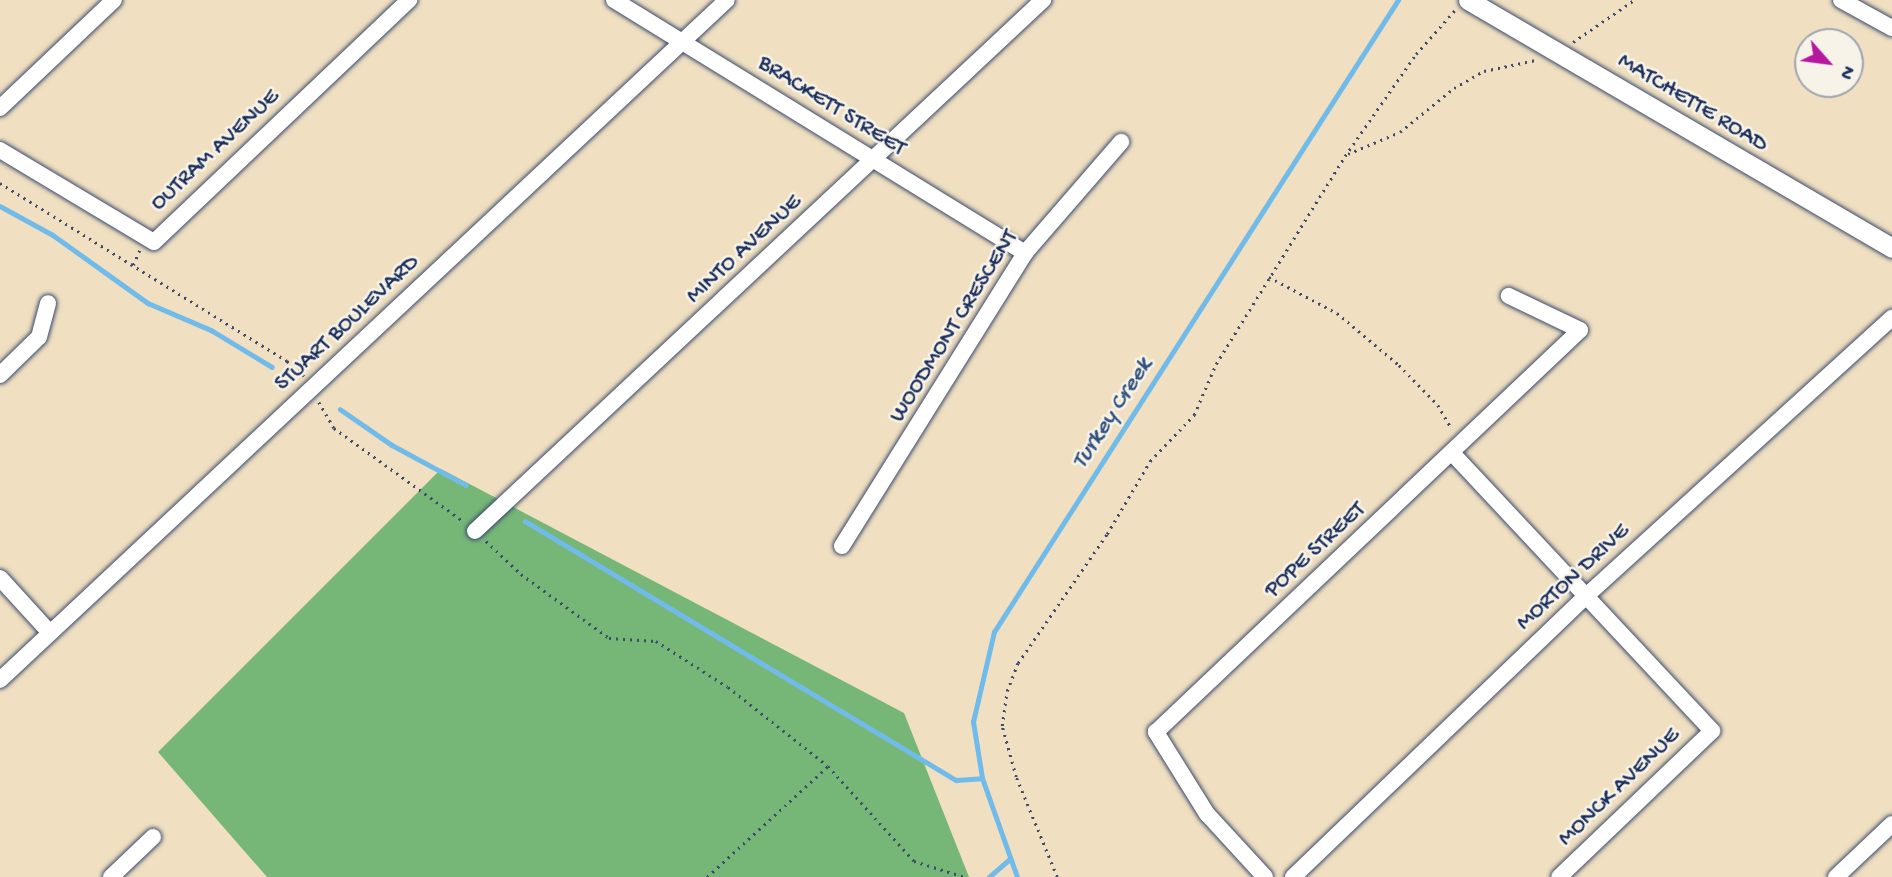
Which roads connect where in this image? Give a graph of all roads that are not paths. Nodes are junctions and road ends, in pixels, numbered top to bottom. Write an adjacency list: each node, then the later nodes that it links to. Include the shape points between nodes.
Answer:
1 (114, 0): 10 (street)
2 (409, 0): 12 (street, OUTRAM AVENUE, via 154,242)
3 (614, 0): 9 (street, BRACKETT STREET)
4 (727, 0): 9 (street, STUART BOULEVARD)
5 (1043, 0): 13 (street, MINTO AVENUE)
6 (1841, 0): 8 (street)
7 (1462, 4): 14 (street, MATCHETTE ROAD, via 1555,51)
8 (1892, 28)
9 (683, 42): 13 (street, BRACKETT STREET); 25 (street, STUART BOULEVARD)
10 (0, 108)
11 (1121, 142): 15 (street, WOODMONT CRESCENT)
12 (0, 150)
13 (874, 161): 15 (street, BRACKETT STREET); 21 (street, MINTO AVENUE)
14 (1892, 248)
15 (1025, 253): 22 (street, WOODMONT CRESCENT)
16 (1509, 296): 20 (street, POPE STREET, via 1580,330)
17 (48, 303): 19 (street, via 38,337)
18 (1892, 318): 24 (street, MORTON DRIVE)
19 (0, 375)
20 (1453, 454): 24 (street); 30 (street, POPE STREET, via 1156,732 1207,814)
21 (475, 531)
22 (842, 546)
23 (0, 578): 25 (street)
24 (1585, 597): 31 (street, MORTON DRIVE); 32 (street, MONCK AVENUE, via 1712,731)
25 (50, 633): 26 (street, STUART BOULEVARD)
26 (0, 680)
27 (1892, 824): 33 (street)
28 (153, 837): 29 (street)
29 (111, 877)
30 (1265, 877)
31 (1293, 877)
32 (1559, 877)
33 (1836, 877)

